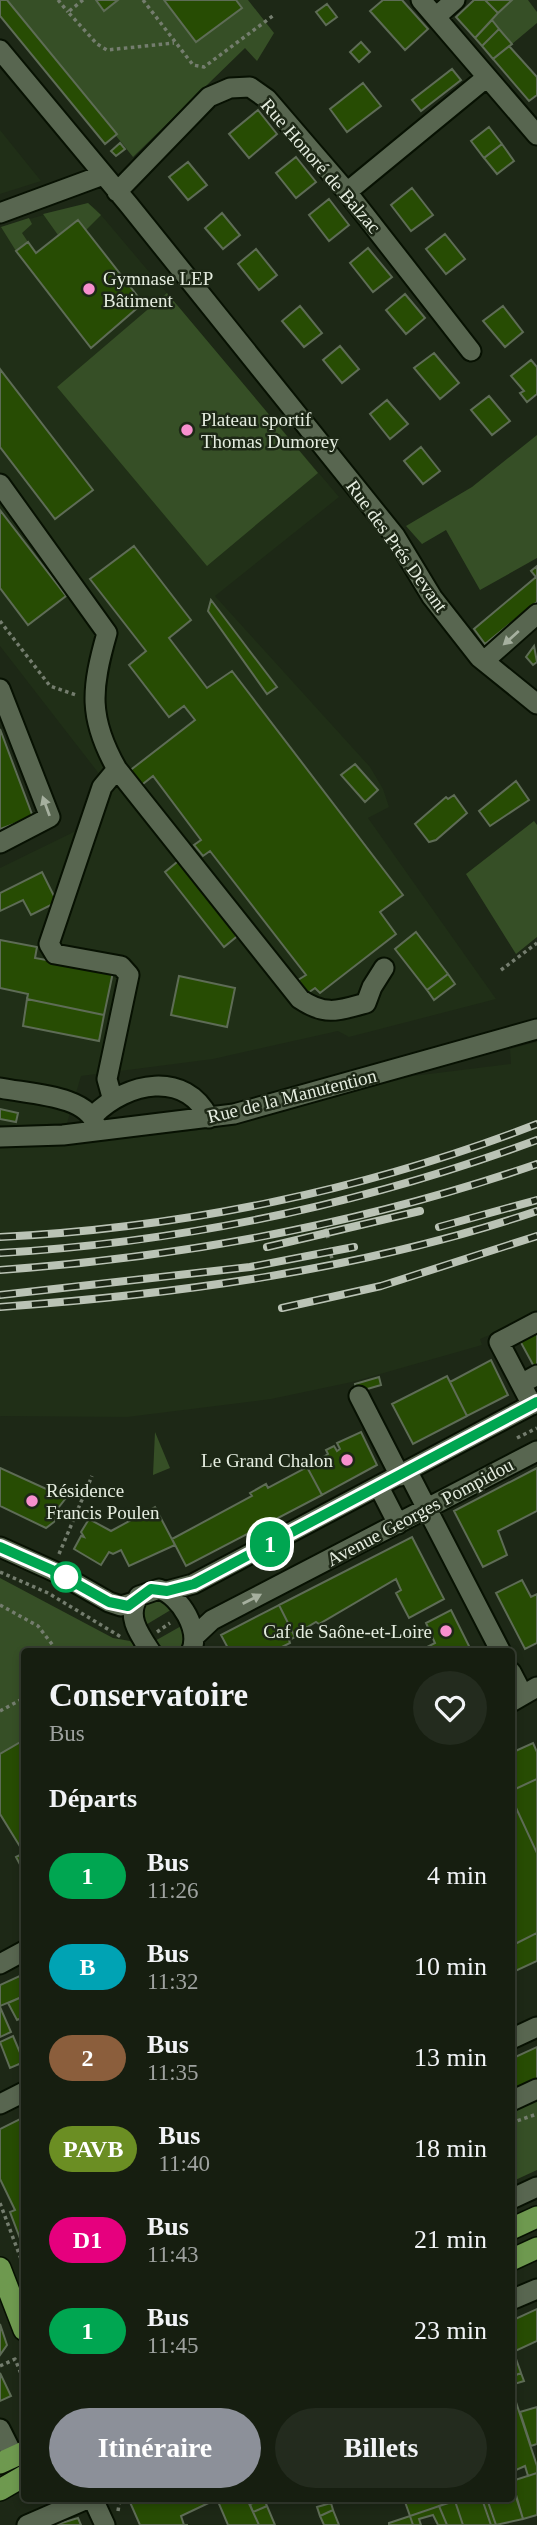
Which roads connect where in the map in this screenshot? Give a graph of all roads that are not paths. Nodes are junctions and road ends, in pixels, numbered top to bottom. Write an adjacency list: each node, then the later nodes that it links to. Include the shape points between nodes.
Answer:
1 (421, 0): 3 (street)
2 (455, 0): 3 (street)
3 (437, 16): 5 (street)
4 (0, 50): 7 (street, Rue des Prés Devant)
5 (487, 77): 6 (street); 9 (street)
6 (537, 135)
7 (103, 175): 8 (street, Rue des Prés Devant); 10 (street)
8 (117, 192): 9 (street, Rue Honoré de Balzac, via 209,97 230,88 250,87 267,99); 14 (street, Rue des Prés Devant, via 394,536 432,597)
9 (347, 192): 11 (street, Rue Honoré de Balzac)
10 (0, 213)
11 (471, 351)
12 (0, 484): 17 (street, via 107,633 96,672 95,721)
13 (537, 614): 14 (street, one-way to 14)
14 (484, 661): 16 (street, Rue des Prés Devant)
15 (0, 689): 18 (street, one-way to 15, via 50,817)
16 (537, 704)
17 (117, 769): 19 (street, via 300,999 318,1011 366,1003); 22 (street, via 102,787 49,944 55,954 121,967 129,975 107,1079)
18 (0, 843)
19 (384, 968)
20 (537, 1029): 23 (street, Rue de la Manutention)
21 (0, 1088): 24 (street, via 80,1104)
22 (112, 1097): 23 (street, via 141,1088 175,1086 200,1100); 24 (street)
23 (209, 1118): 24 (street, Rue de la Manutention)
24 (96, 1123): 25 (street, Rue de la Manutention)
25 (0, 1137)
26 (537, 1322): 27 (street, via 499,1342)
27 (529, 1379): 29 (street)
28 (359, 1396): 31 (street)
29 (535, 1404): 31 (street)
30 (537, 1451): 33 (street, Avenue Georges Pompidou)
31 (404, 1474): 32 (street); 33 (street)
32 (379, 1488): 34 (street); 36 (street, via 194,1584)
33 (427, 1509): 34 (street, Avenue Georges Pompidou); 40 (street)
34 (398, 1524): 38 (street, Avenue Georges Pompidou, one-way to 34, via 212,1620)
35 (0, 1547): 37 (street, via 109,1602 121,1606)
36 (167, 1591): 37 (street, via 151,1589); 38 (street, via 173,1595)
37 (134, 1602): 39 (street, via 133,1619)
38 (193, 1644)
39 (149, 1648)
40 (499, 1648)
41 (515, 1677): 42 (street)
42 (529, 1693)
43 (21, 1953): 44 (street)
44 (0, 1964)
45 (537, 2027): 46 (street)
46 (515, 2037)
47 (537, 2089): 49 (street)
48 (21, 2094): 50 (street)
49 (515, 2099)
50 (0, 2104)
51 (537, 2187): 52 (street)
52 (515, 2197)
53 (537, 2217): 54 (main road)
54 (515, 2227)
55 (537, 2248): 56 (main road)
56 (515, 2258)
57 (0, 2268): 60 (main road)
58 (537, 2288): 59 (street)
59 (515, 2298)
60 (21, 2322)
61 (0, 2428): 62 (street)
62 (13, 2457)
63 (21, 2478): 64 (main road)
64 (0, 2490)
65 (21, 2493): 66 (main road)
66 (0, 2501)
67 (80, 2502): 69 (street)
68 (94, 2502): 70 (street)
69 (27, 2525)
70 (105, 2525)

